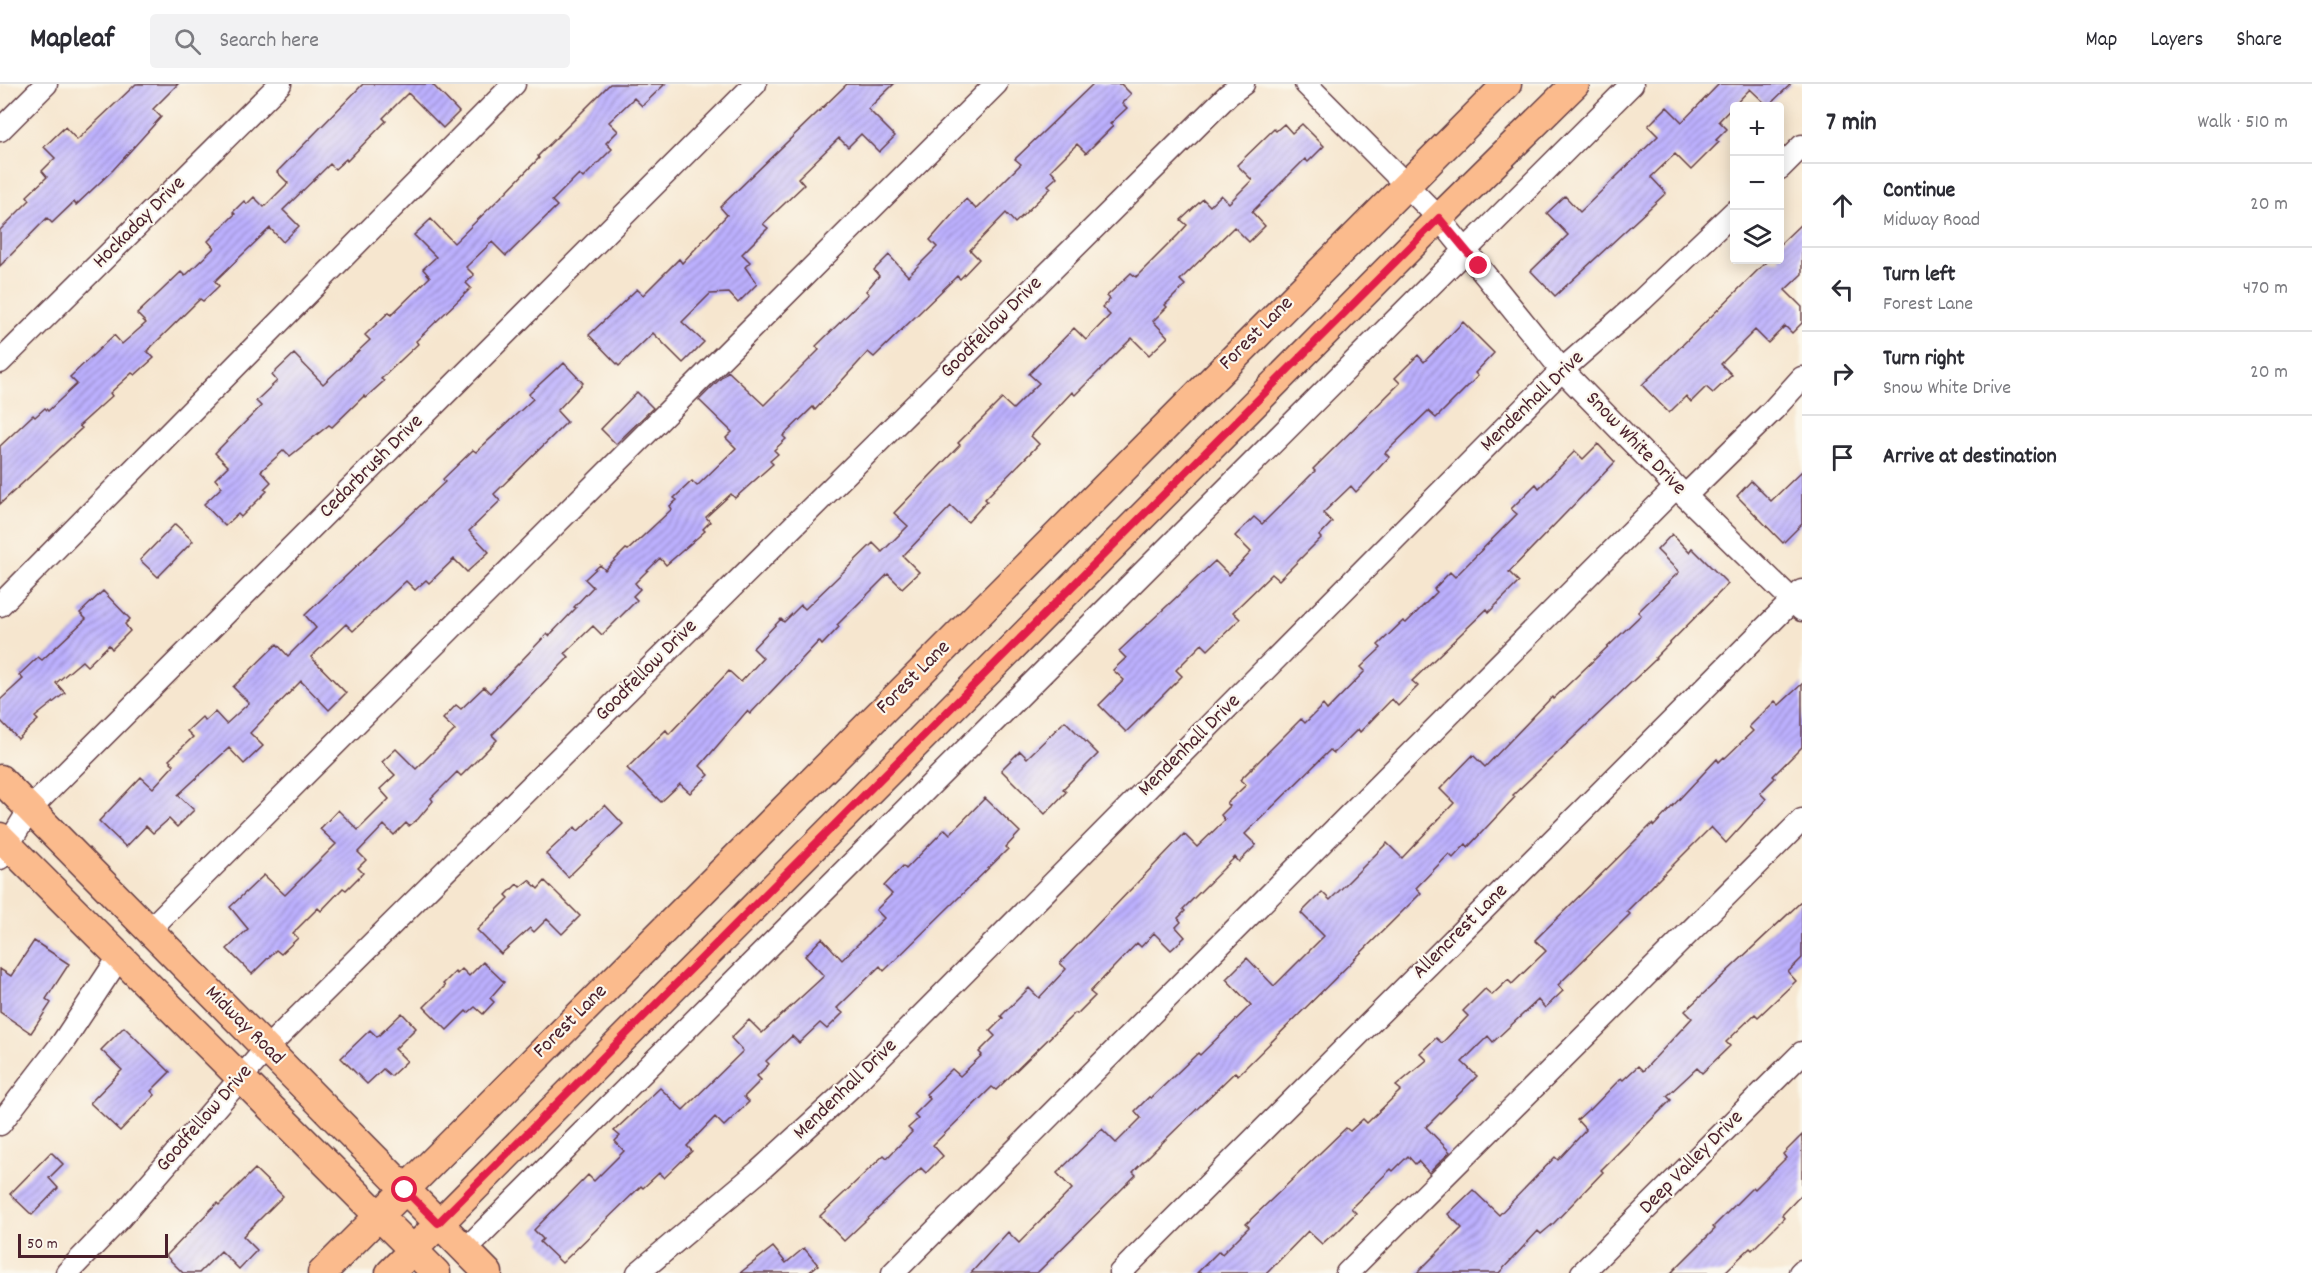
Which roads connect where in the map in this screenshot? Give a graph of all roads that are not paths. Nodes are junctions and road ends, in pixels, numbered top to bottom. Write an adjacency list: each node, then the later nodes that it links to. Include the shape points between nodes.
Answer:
1 (46, 84): 11 (street)
2 (280, 84): 18 (street, Hockaday Drive)
3 (514, 84): 23 (street)
4 (755, 84): 25 (street, Cedarbrush Drive)
5 (996, 84): 28 (street)
6 (1243, 84): 30 (street, Goodfellow Drive)
7 (1306, 84): 14 (street, Snow White Drive)
8 (1507, 84): 14 (main road, Forest Lane)
9 (1575, 84): 16 (main road)
10 (1632, 84): 17 (street)
11 (0, 130)
12 (1802, 146): 13 (street)
13 (1784, 163)
14 (1406, 184): 16 (street, Snow White Drive); 34 (main road, Forest Lane)
15 (1730, 216): 19 (street, Mendenhall Drive)
16 (1439, 218): 17 (street, Snow White Drive); 36 (main road)
17 (1465, 249): 19 (street, Snow White Drive); 38 (street)
18 (0, 362)
19 (1562, 370): 21 (street, Snow White Drive); 44 (street, Mendenhall Drive, via 851,1087)
20 (1802, 378): 21 (street, via 1773,410)
21 (1681, 491): 22 (street, Snow White Drive); 45 (street)
22 (1799, 601): 46 (street, Allencrest Lane)
23 (0, 605)
24 (0, 779): 25 (main road, Midway Road)
25 (30, 809): 27 (street, Cedarbrush Drive); 28 (main road, Midway Road)
26 (1802, 820): 47 (street)
27 (3, 847): 29 (main road, Midway Road)
28 (149, 930): 30 (main road, Midway Road)
29 (120, 956): 32 (main road, Midway Road); 33 (street, via 63,1042)
30 (266, 1049): 32 (street, Goodfellow Drive); 34 (main road, Midway Road)
31 (1802, 1053): 48 (street, Deep Valley Drive)
32 (241, 1078): 35 (main road, Midway Road); 39 (street, Goodfellow Drive)
33 (0, 1124)
34 (405, 1190): 35 (main road, Forest Lane); 36 (main road, Midway Road)
35 (379, 1216): 37 (main road, Midway Road); 40 (main road, Forest Lane)
36 (438, 1223): 37 (main road); 38 (main road, Midway Road)
37 (414, 1250): 41 (main road); 42 (main road, Midway Road)
38 (465, 1250): 43 (main road, Midway Road)
39 (68, 1273)
40 (322, 1273)
41 (390, 1273)
42 (436, 1273)
43 (488, 1273)
44 (638, 1273)
45 (892, 1273)
46 (1120, 1273)
47 (1347, 1273)
48 (1582, 1273)

